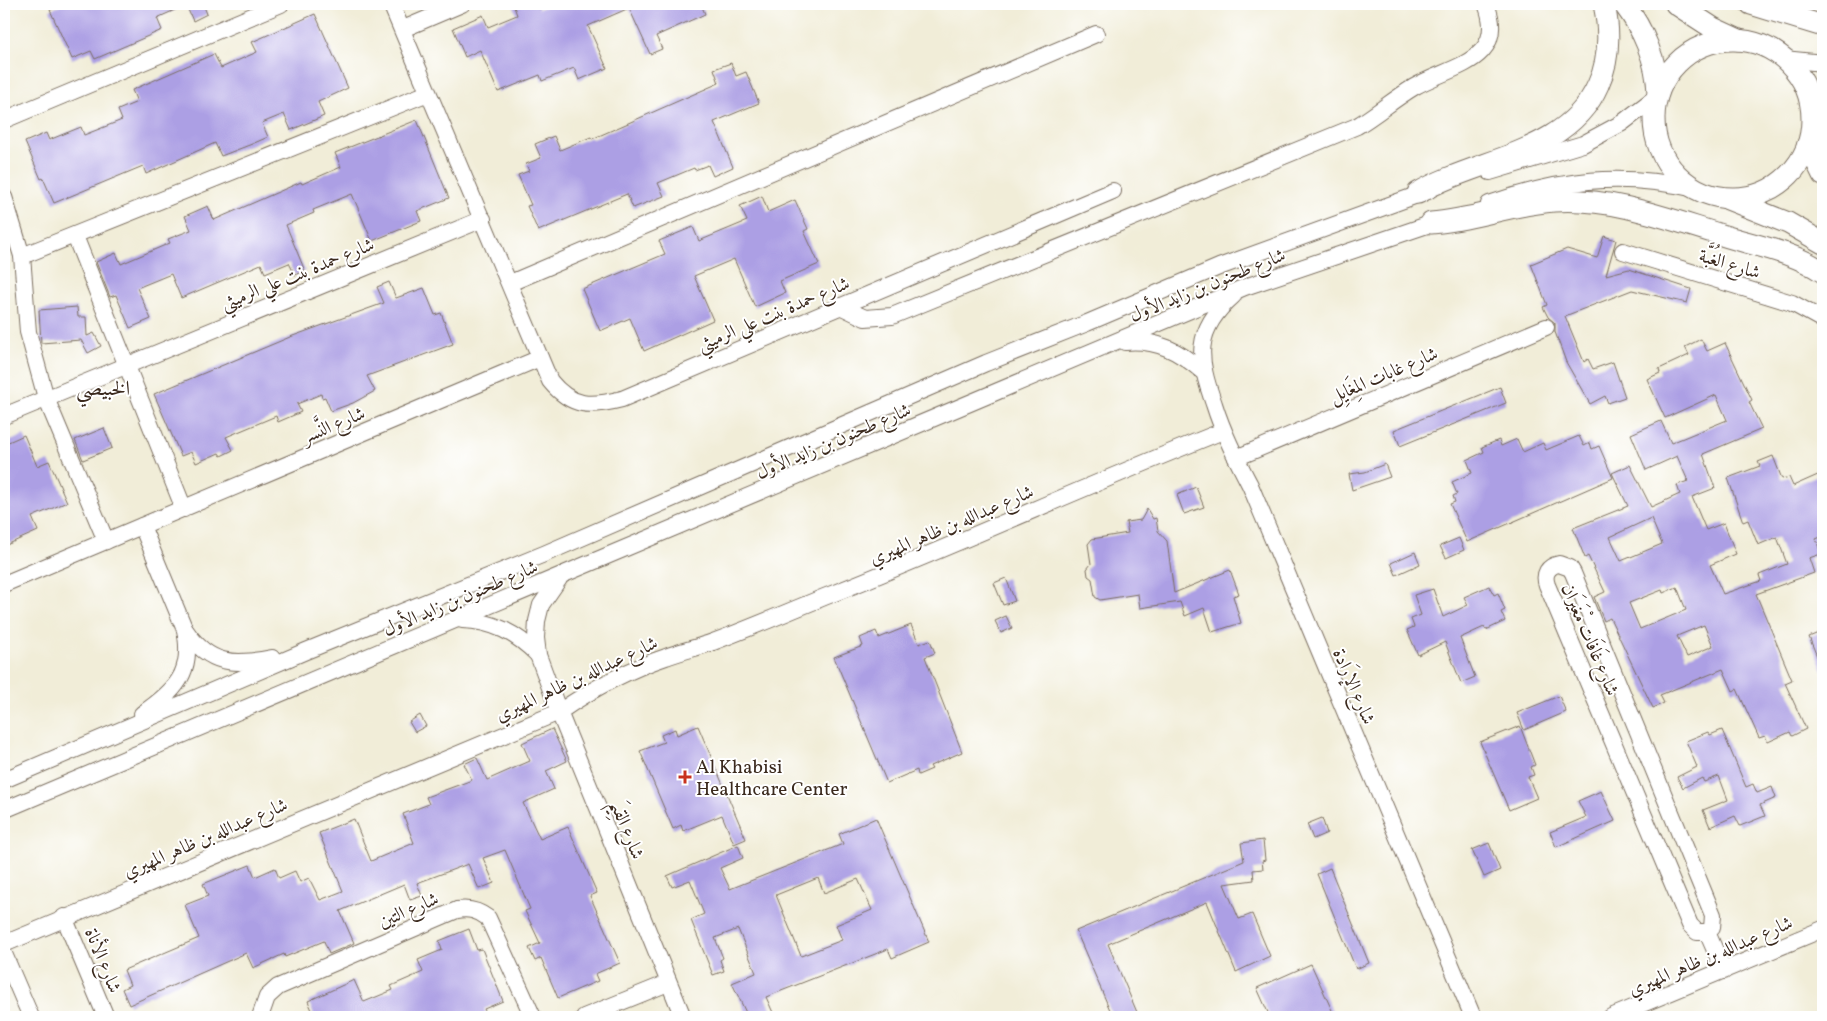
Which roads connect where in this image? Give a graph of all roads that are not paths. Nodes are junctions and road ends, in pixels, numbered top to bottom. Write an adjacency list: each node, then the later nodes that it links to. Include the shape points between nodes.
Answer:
1 (281, 4): 17 (street)
2 (391, 4): 10 (street, شارع حمدة بنت علي الرميثي)
3 (462, 4): 10 (street)
4 (1486, 4): 34 (street, via 1490,36 1481,53 1465,65 1413,88 1357,126 892,316 865,318)
5 (1604, 4): 22 (main road, via 1609,39 1603,75 1595,92 1572,122 1531,147 1459,172)
6 (1624, 4): 16 (main road, via 1647,44 1658,79)
7 (1676, 4): 12 (main road, via 1713,28)
8 (1751, 4): 9 (main road)
9 (1823, 26)
10 (403, 29): 15 (street, شارع حمدة بنت علي الرميثي)
11 (1096, 34): 32 (street)
12 (1741, 41): 13 (main road, via 1757,44); 16 (main road, via 1720,41 1700,47 1668,74)
13 (1784, 59): 14 (street); 18 (main road, via 1803,82 1809,96)
14 (1823, 63)
15 (428, 93): 25 (street, شارع حمدة بنت علي الرميثي); 27 (street)
16 (1657, 95): 20 (main road, via 1653,115 1654,133 1660,150 1668,166); 22 (street, شارع طحنون بن زايد الأول, via 1622,124 1583,144)
17 (4, 120)
18 (1813, 139): 19 (main road); 24 (main road, via 1793,170 1770,189 1741,198)
19 (1823, 175)
20 (1696, 189): 24 (main road); 26 (street, شارع طحنون بن زايد الأول, via 1644,179 1575,181 1533,190)
21 (1113, 192): 34 (street, شارع حمدة بنت علي الرميثي)
22 (1418, 194): 52 (street, شارع طحنون بن زايد الأول, via 1219,267 986,363 544,554)
23 (4, 197): 30 (street)
24 (1726, 198): 28 (main road, via 1788,223)
25 (482, 218): 32 (street, شارع حمدة بنت علي الرميثي); 39 (street, شارع حمدة بنت علي الرميثي)
26 (1431, 223): 31 (main road, via 1529,204 1578,200 1602,202 1627,206 1792,256); 33 (street, شارع طحنون بن زايد الأول)
27 (75, 236): 30 (street); 39 (street)
28 (1823, 244)
29 (1623, 250): 35 (street, شارع الغُبَّة, via 1792,303)
30 (22, 256): 41 (street, via 28,332)
31 (1823, 272)
32 (510, 283): 38 (street, شارع حمدة بنت علي الرميثي)
33 (1245, 287): 37 (street, شارع طحنون بن زايد الأول); 40 (street, شارع الإرَادة, via 1222,306 1207,330 1201,357)
34 (840, 306): 38 (street, شارع حمدة بنت علي الرميثي, via 622,399 603,404 588,405 560,393 550,381)
35 (1823, 320)
36 (1546, 327): 44 (street, شارع غابات المِغَايِل)
37 (1116, 343): 40 (street, via 1163,345 1177,351); 48 (street, شارع طحنون بن زايد الأول)
38 (540, 358): 45 (street, شارع النَّسر)
39 (126, 364): 41 (street, شارع حمدة بنت علي الرميثي); 45 (street)
40 (1202, 371): 43 (street, شارع الإرَادة)
41 (46, 398): 42 (street, شارع حمدة بنت علي الرميثي); 47 (street)
42 (4, 416)
43 (1223, 431): 44 (street, شارع الإرَادة); 54 (street, شارع عبدالله بن ظاهر المهيري, via 836,593 620,675)
44 (1236, 458): 71 (street, شارع الإرَادة)
45 (184, 509): 46 (street, شارع النَّسر)
46 (142, 526): 47 (street, شارع النَّسر); 51 (street)
47 (106, 541): 49 (street, شارع النَّسر)
48 (560, 577): 50 (street, شارع طحنون بن زايد الأول); 53 (street, شارع القِيَم, via 541,604 536,638)
49 (4, 584)
50 (460, 620): 53 (street, شارع القِيَم, via 495,625 518,637); 57 (street, شارع طحنون بن زايد الأول)
51 (185, 630): 52 (street, via 206,653 236,663); 55 (street, via 187,661 174,689)
52 (306, 651): 55 (street, شارع طحنون بن زايد الأول)
53 (538, 655): 54 (street, شارع القِيَم)
54 (559, 712): 58 (street, شارع عبدالله بن ظاهر المهيري); 64 (street, شارع القِيَم)
55 (116, 733): 56 (street, شارع طحنون بن زايد الأول)
56 (4, 780)
57 (4, 810)
58 (64, 917): 61 (street, شارع عبدالله بن ظاهر المهيري); 66 (street, شارع الأناة)
59 (1823, 929): 63 (street, شارع عبدالله بن ظاهر المهيري)
60 (1707, 932): 60 (street, شارع غَافَات مْغَيرَان, via 1712,928 1713,915 1573,573 1565,565 1554,565 1546,574 1547,585 1690,925 1697,932); 63 (street)
61 (4, 944)
62 (4, 954): 65 (street)
63 (1724, 971): 72 (street, شارع عبدالله بن ظاهر المهيري)
64 (668, 983): 69 (street); 70 (street, شارع القِيَم)
65 (31, 1017)
66 (106, 1017)
67 (260, 1017): 68 (street, شارع التين, via 267,997 278,987 464,909 480,912 488,918)
68 (533, 1017)
69 (584, 1017)
70 (683, 1017)
71 (1473, 1017)
72 (1611, 1017)

